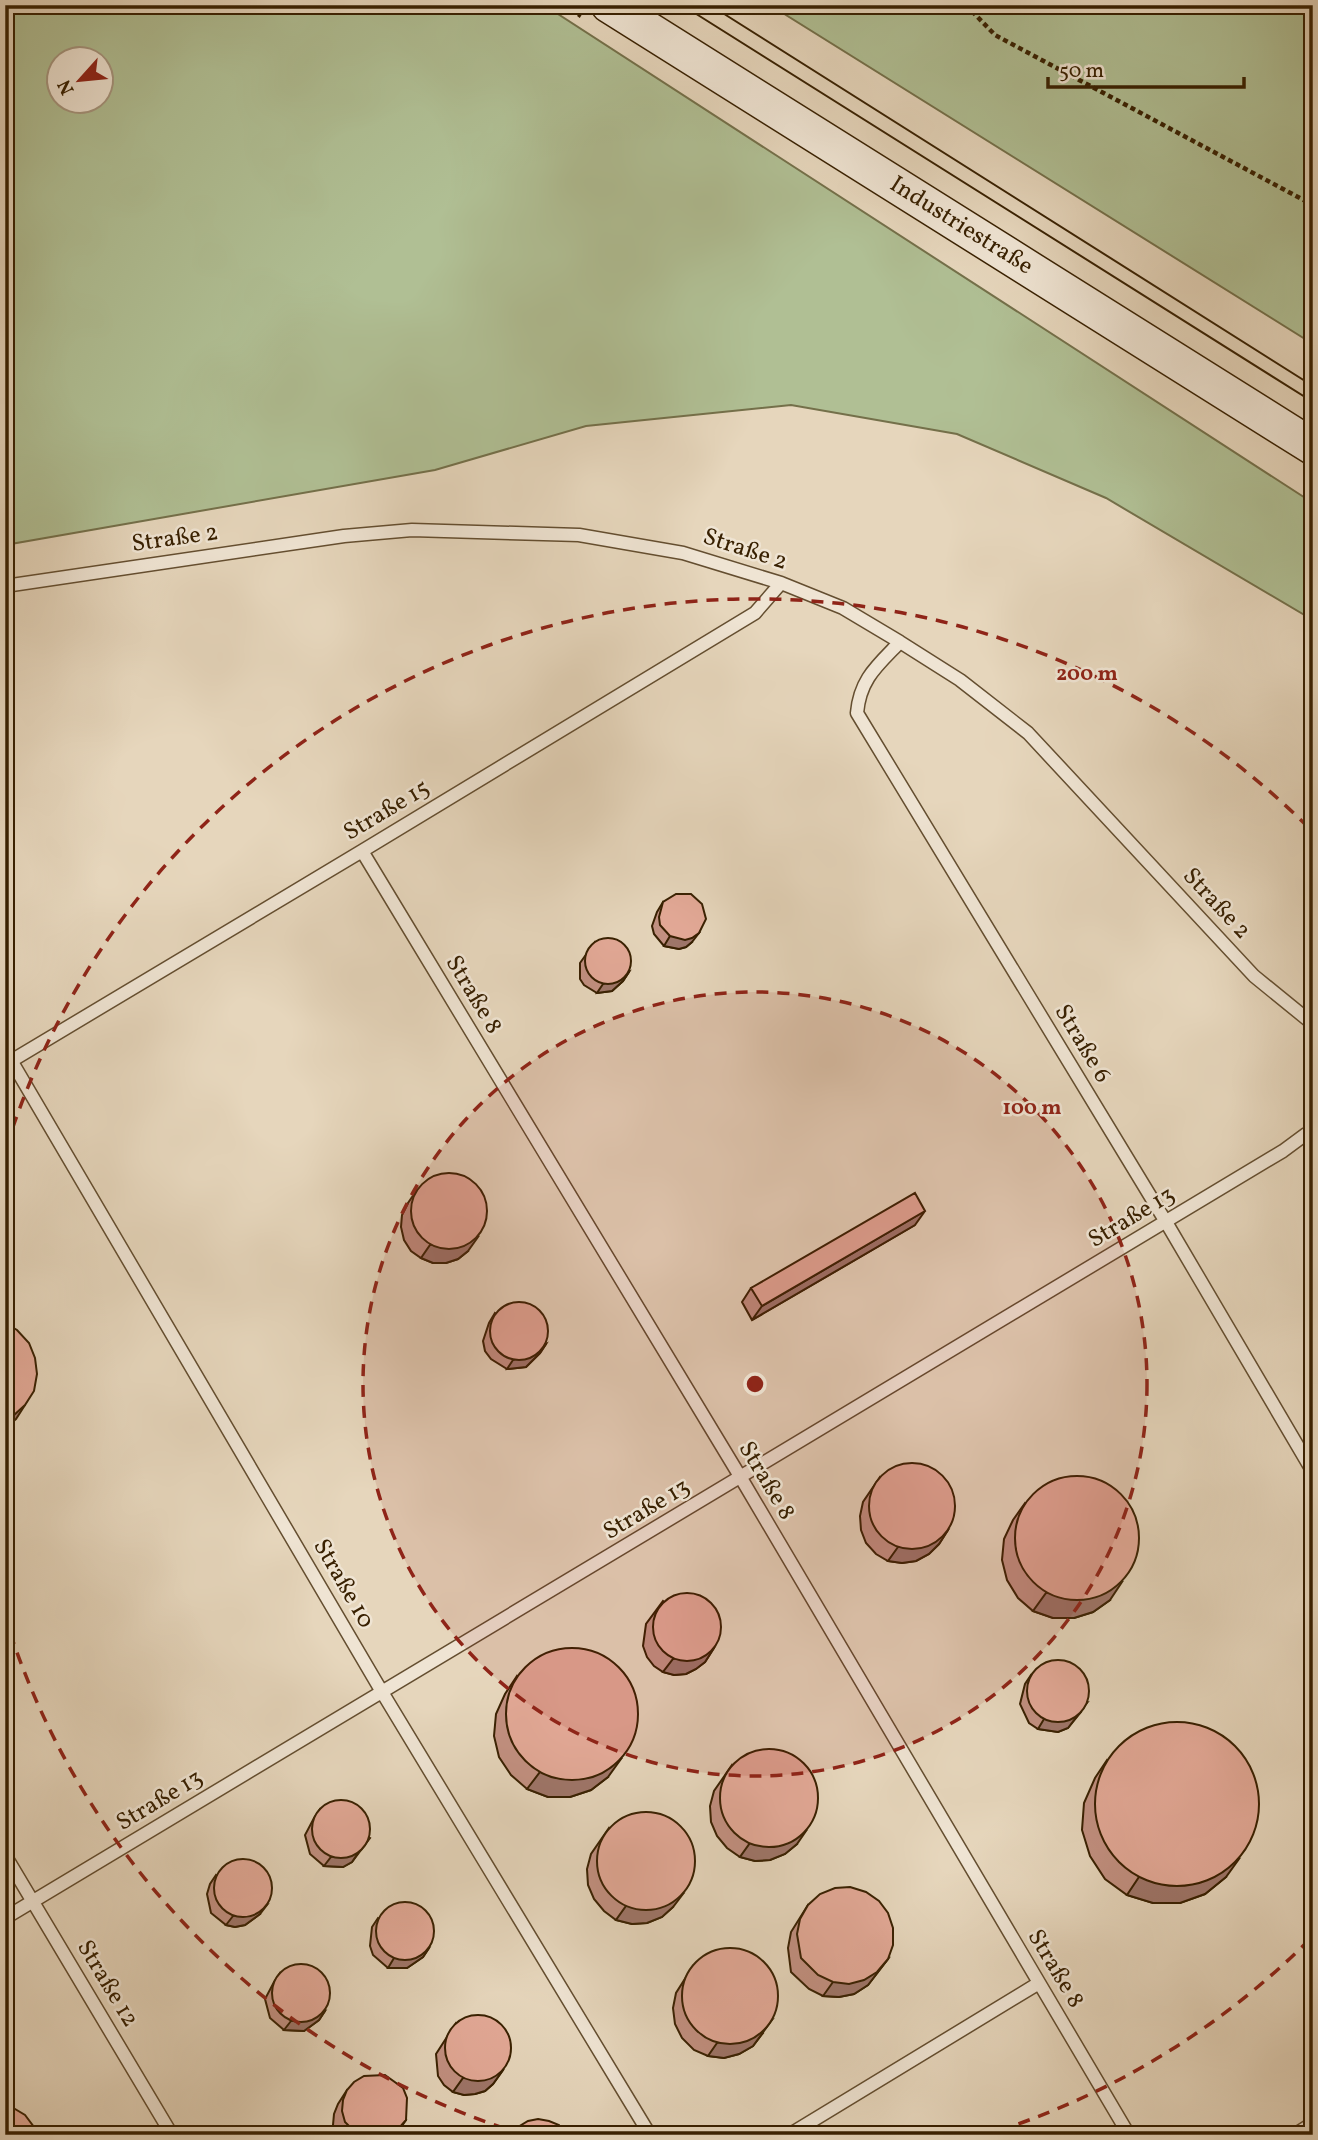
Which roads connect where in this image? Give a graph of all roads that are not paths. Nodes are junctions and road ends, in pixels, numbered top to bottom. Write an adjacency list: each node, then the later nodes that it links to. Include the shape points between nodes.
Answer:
1 (609, 5): 2 (main road, Industriestraße)
2 (1313, 447)
3 (781, 583): 4 (lane, Straße 2, via 683,553 579,535 412,530); 5 (lane, Straße 2, via 843,608); 6 (lane, Straße 15, via 755,613)
4 (5, 586)
5 (900, 642): 7 (lane, Straße 2, via 960,680 1028,733 1254,975); 10 (lane, Straße 6, via 868,676 857,713)
6 (362, 851): 8 (lane, Straße 15); 12 (lane, Straße 8)
7 (1313, 1024)
8 (7, 1058): 13 (lane, Straße 10)
9 (1309, 1136): 10 (lane, Straße 13)
10 (1166, 1222): 11 (lane, Straße 6); 12 (lane, Straße 13)
11 (1313, 1472)
12 (741, 1478): 13 (lane, Straße 13); 17 (lane, Straße 8)
13 (382, 1692): 15 (lane, Straße 13); 20 (lane, Straße 10)
14 (5, 1855): 15 (lane, Straße 12)
15 (33, 1901): 16 (lane, Straße 13); 19 (lane, Straße 12)
16 (5, 1918)
17 (1039, 1983): 21 (lane); 22 (lane, Straße 8)
18 (1313, 2123): 23 (lane)
19 (173, 2135)
20 (650, 2135)
21 (789, 2135)
22 (1129, 2135)
23 (1294, 2135)

